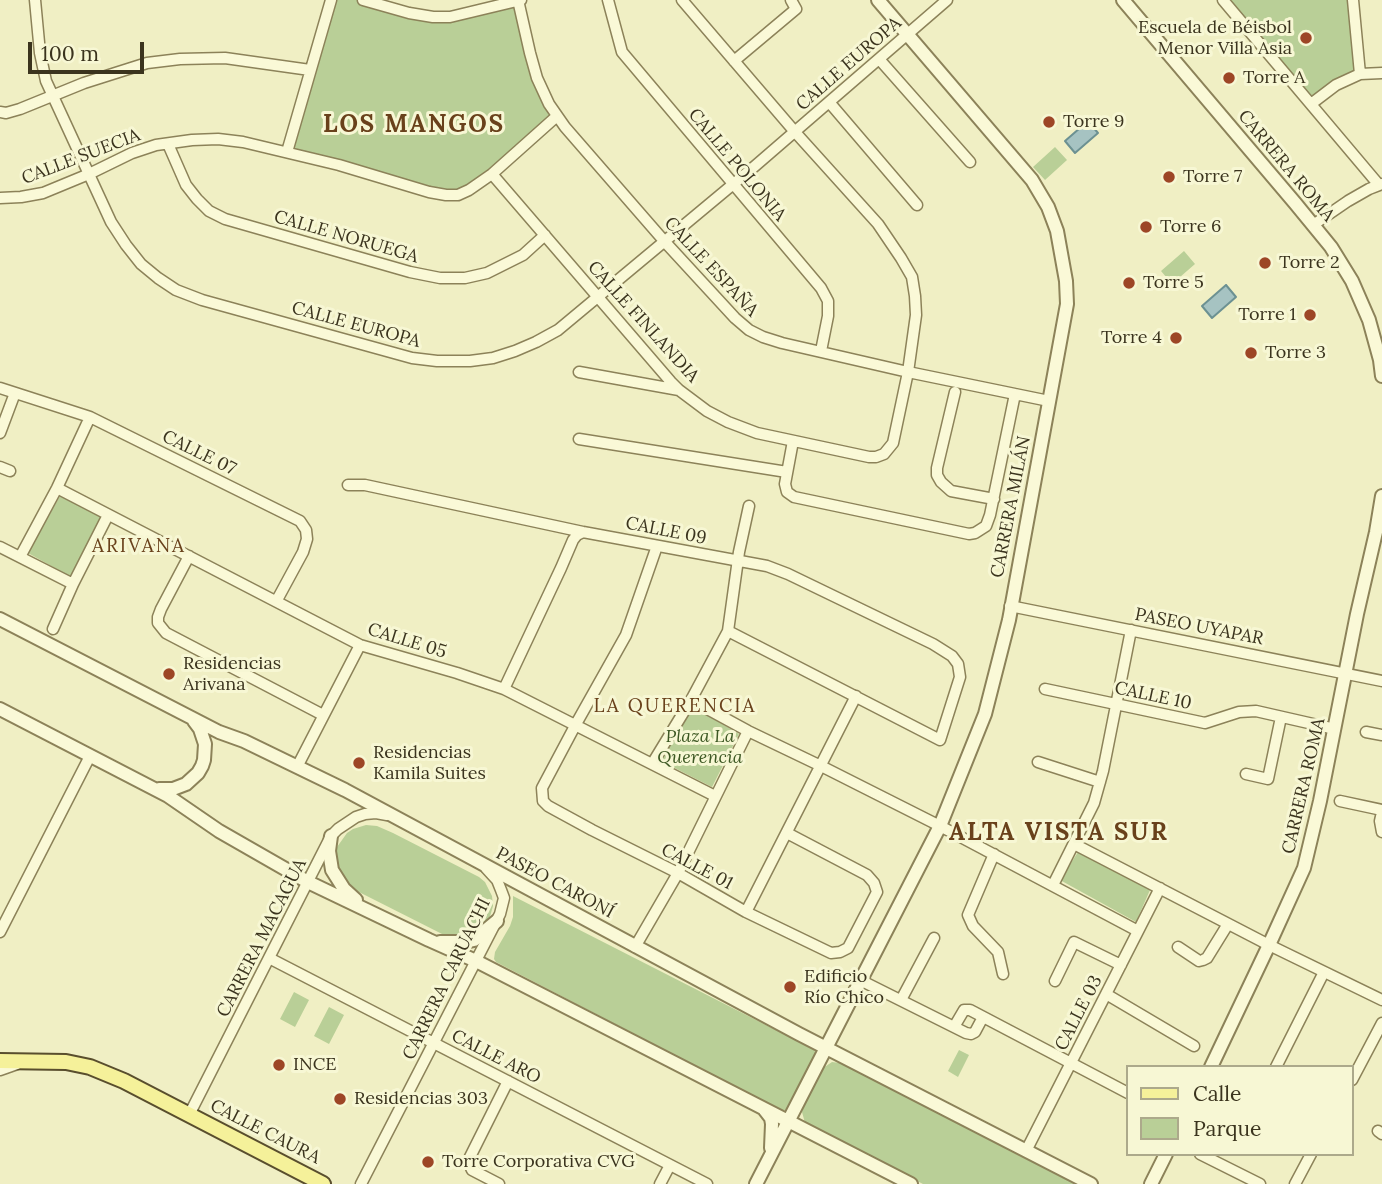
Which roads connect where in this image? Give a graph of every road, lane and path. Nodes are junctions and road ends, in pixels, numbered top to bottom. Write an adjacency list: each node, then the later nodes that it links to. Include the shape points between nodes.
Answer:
1 (35, 0): 20 (street, CALLE EUROPA, via 40,53)
2 (331, 0): 17 (street)
3 (365, 0): 4 (street, via 409,13 450,17)
4 (519, 0): 24 (street, CALLE ESPAÑA, via 537,78)
5 (608, 0): 31 (street, CALLE POLONIA, via 622,52)
6 (682, 0): 16 (street)
7 (805, 0): 13 (street)
8 (878, 0): 14 (street, CARRERA MILÁN)
9 (947, 0): 14 (street, CALLE EUROPA)
10 (1123, 0): 35 (street, CARRERA ROMA)
11 (1353, 0): 19 (street)
12 (1226, 1): 22 (street)
13 (794, 4): 16 (street)
14 (907, 34): 15 (street, CALLE EUROPA); 48 (street, CARRERA MILÁN, via 1032,180 1048,207 1062,253 1068,304)
15 (879, 59): 21 (street, CALLE EUROPA); 28 (street)
16 (734, 61): 25 (street)
17 (310, 70): 20 (street, via 225,58 147,62); 27 (street)
18 (1382, 73): 19 (street)
19 (1360, 74): 22 (street)
20 (54, 96): 23 (street); 29 (street, CALLE EUROPA)
21 (829, 102): 25 (street, CALLE EUROPA); 34 (street)
22 (1311, 104): 32 (street)
23 (0, 113)
24 (557, 116): 30 (street, CALLE SUECIA); 37 (street, CALLE ESPAÑA)
25 (794, 132): 31 (street, CALLE EUROPA); 41 (street, via 878,224 912,277 916,315)
26 (167, 144): 27 (street, CALLE SUECIA, via 218,139); 29 (street, CALLE SUECIA, via 132,153); 36 (street, CALLE NORUEGA, via 186,185 209,211 410,272 440,278 487,273 523,255)
27 (287, 152): 30 (street, CALLE SUECIA, via 446,195 469,190)
28 (970, 162)
29 (89, 174): 33 (street, CALLE SUECIA, via 43,193); 38 (street, CALLE EUROPA, via 126,245 141,264 176,289 412,358 470,361 515,351 558,330)
30 (492, 174): 36 (street, CALLE FINLANDIA)
31 (733, 185): 37 (street, CALLE EUROPA); 39 (street, CALLE POLONIA, via 828,301)
32 (1380, 185): 35 (street)
33 (0, 198)
34 (917, 205)
35 (1313, 225): 42 (street, CARRERA ROMA, via 1352,281 1366,312)
36 (545, 235): 38 (street, CALLE FINLANDIA)
37 (665, 242): 38 (street, CALLE EUROPA); 39 (street, CALLE ESPAÑA, via 748,330)
38 (599, 297): 44 (street, CALLE FINLANDIA)
39 (821, 351): 41 (street, CALLE ESPAÑA)
40 (579, 372): 44 (street)
41 (908, 372): 47 (street, CALLE ESPAÑA); 52 (street, CALLE FINLANDIA, via 893,443 884,454 869,457)
42 (1382, 376)
43 (0, 388): 46 (street, CALLE 07)
44 (679, 390): 52 (street, CALLE FINLANDIA, via 728,422)
45 (955, 392): 57 (street, via 937,475 951,491)
46 (15, 393): 49 (street, CALLE 07); 50 (street)
47 (1015, 394): 48 (street, CALLE ESPAÑA); 57 (street)
48 (1049, 401): 68 (street, CARRERA MILÁN)
49 (90, 417): 55 (street); 67 (street, CALLE 07, via 300,521 307,539)
50 (0, 433)
51 (579, 439): 53 (street)
52 (793, 441): 53 (street)
53 (787, 472): 57 (street, via 787,492 794,497 969,534 986,526)
54 (348, 485): 60 (street, CALLE 09)
55 (57, 488): 59 (street, CALLE 05); 64 (street)
56 (1382, 496): 74 (street, CARRERA ROMA)
57 (994, 499)
58 (749, 506): 65 (street)
59 (108, 515): 63 (street, CALLE 05); 66 (street)
60 (583, 532): 61 (street, CALLE 09); 77 (street, via 573,540)
61 (657, 546): 65 (street, CALLE 09); 85 (street, via 626,635)
62 (0, 547): 64 (street)
63 (188, 556): 67 (street, CALLE 05); 83 (street, via 161,609 158,623 166,633)
64 (20, 557): 66 (street)
65 (738, 561): 72 (street); 78 (street, CALLE 09, via 767,566 811,585 933,645 958,664 958,687 940,740)
66 (73, 584): 70 (street)
67 (276, 600): 73 (street, CALLE 05)
68 (1010, 606): 71 (street, PASEO UYAPAR); 102 (street, CARRERA MILÁN, via 985,714)
69 (0, 619): 82 (street, PASEO CARONÍ)
70 (53, 629)
71 (1131, 630): 74 (street, PASEO UYAPAR); 80 (street)
72 (727, 631): 78 (street); 79 (street)
73 (360, 645): 77 (street, CALLE 05); 83 (street)
74 (1347, 673): 75 (street, PASEO UYAPAR); 86 (street, CARRERA ROMA)
75 (1382, 681)
76 (1045, 688): 80 (street, CALLE 10)
77 (504, 689): 85 (street, CALLE 05)
78 (856, 696): 93 (street)
79 (691, 700): 87 (street); 92 (street)
80 (1116, 705): 84 (street, CALLE 10, via 1205,723 1239,712); 96 (street)
81 (0, 709): 90 (street)
82 (188, 716): 94 (street, PASEO CARONÍ); 97 (street, via 204,736 202,766 180,787)
83 (323, 716): 94 (street)
84 (1281, 717): 86 (street, CALLE 10); 95 (street, via 1268,779)
85 (576, 724): 92 (street, CALLE 05); 109 (street, CALLE 01, via 542,789 543,801)
86 (1335, 729): 121 (street, CARRERA ROMA, via 1304,868)
87 (748, 731): 93 (street); 98 (street)
88 (1366, 732): 89 (street)
89 (1382, 735)
90 (90, 755): 97 (street); 118 (street)
91 (1038, 762): 96 (street)
92 (652, 764): 98 (street, CALLE 05)
93 (821, 765): 102 (street); 104 (street)
94 (297, 767): 101 (street, PASEO CARONÍ)
95 (1246, 774)
96 (1100, 782): 106 (street)
97 (149, 786): 110 (street)
98 (715, 796): 109 (street)
99 (1340, 801): 100 (street)
100 (1382, 811): 103 (street)
101 (391, 815): 105 (street, CARRERA MACAGUA, via 365,814); 108 (street, PASEO CARONÍ)
102 (940, 826): 107 (street); 129 (street, CARRERA MILÁN)
103 (1382, 832)
104 (787, 833): 114 (street); 114 (street, CALLE 01, via 874,883 877,892 848,948 831,953)
105 (331, 836): 110 (street, CARRERA MACAGUA); 113 (street, via 332,870)
106 (1074, 844): 111 (street); 112 (street)
107 (993, 854): 111 (street); 128 (street, via 968,915 998,952)
108 (484, 865): 115 (street, CARRERA CARUACHI, via 497,880 503,898); 122 (street, PASEO CARONÍ)
109 (678, 873): 114 (street, CALLE 01); 122 (street)
110 (308, 882): 113 (street); 124 (street, CARRERA MACAGUA)
111 (1053, 885): 117 (street)
112 (1160, 888): 116 (street); 117 (street, CALLE 03)
113 (365, 909): 120 (street)
114 (746, 912)
115 (496, 921): 120 (street, via 474,940); 125 (street, CARRERA CARUACHI)
116 (1228, 924): 121 (street); 123 (street, via 1203,960)
117 (1138, 931): 126 (street, CALLE 03)
118 (0, 932)
119 (934, 938): 132 (street)
120 (429, 940): 125 (street)
121 (1269, 946): 127 (street); 143 (street, CARRERA ROMA)
122 (635, 947): 139 (street, PASEO CARONÍ)
123 (1178, 947)
124 (269, 958): 137 (street, CALLE ARO); 150 (street, CARRERA MACAGUA)
125 (476, 961): 137 (street, CARRERA CARUACHI); 149 (street)
126 (1121, 965): 130 (street, via 1074,942); 131 (street, CALLE 03)
127 (1324, 972): 133 (street); 144 (street)
128 (1003, 974)
129 (862, 981): 132 (street); 139 (street, CARRERA MILÁN)
130 (1055, 981)
131 (1106, 995): 138 (street); 142 (street, CALLE 03)
132 (901, 1000): 136 (street)
133 (1382, 1000)
134 (983, 1017): 136 (street, via 973,1033); 136 (street, via 964,1010); 142 (street)
135 (1382, 1023): 146 (street)
136 (954, 1027)
137 (434, 1043): 147 (street, CALLE ARO); 160 (street, CARRERA CARUACHI)
138 (1194, 1046)
139 (826, 1048): 151 (street, CARRERA MILÁN); 152 (street, PASEO CARONÍ)
140 (0, 1061): 141 (main road, CALLE CAURA)
141 (31, 1061): 145 (street); 150 (main road, CALLE CAURA, via 90,1067)
142 (1071, 1064): 148 (street); 152 (street, CALLE 03)
143 (1212, 1065)
144 (1277, 1065)
145 (0, 1070)
146 (1354, 1076)
147 (508, 1081): 157 (street, CALLE ARO); 161 (street, via 468,1161 474,1171)
148 (1126, 1092)
149 (758, 1104): 151 (street); 153 (street, via 771,1118)
150 (189, 1115): 159 (main road, CALLE CAURA)
151 (789, 1121): 153 (street, CARRERA MILÁN); 165 (street)
152 (1026, 1151): 166 (street, PASEO CARONÍ)
153 (770, 1156): 164 (street, CARRERA MILÁN)
154 (1165, 1156): 167 (street)
155 (1204, 1156): 168 (street)
156 (1310, 1156): 158 (street)
157 (670, 1165): 162 (street); 163 (street, CALLE ARO)
158 (1298, 1183)
159 (323, 1184)
160 (361, 1184)
161 (499, 1184)
162 (660, 1184)
163 (708, 1184)
164 (756, 1184)
165 (911, 1184)
166 (1091, 1184)
167 (1151, 1184)
168 (1260, 1184)

